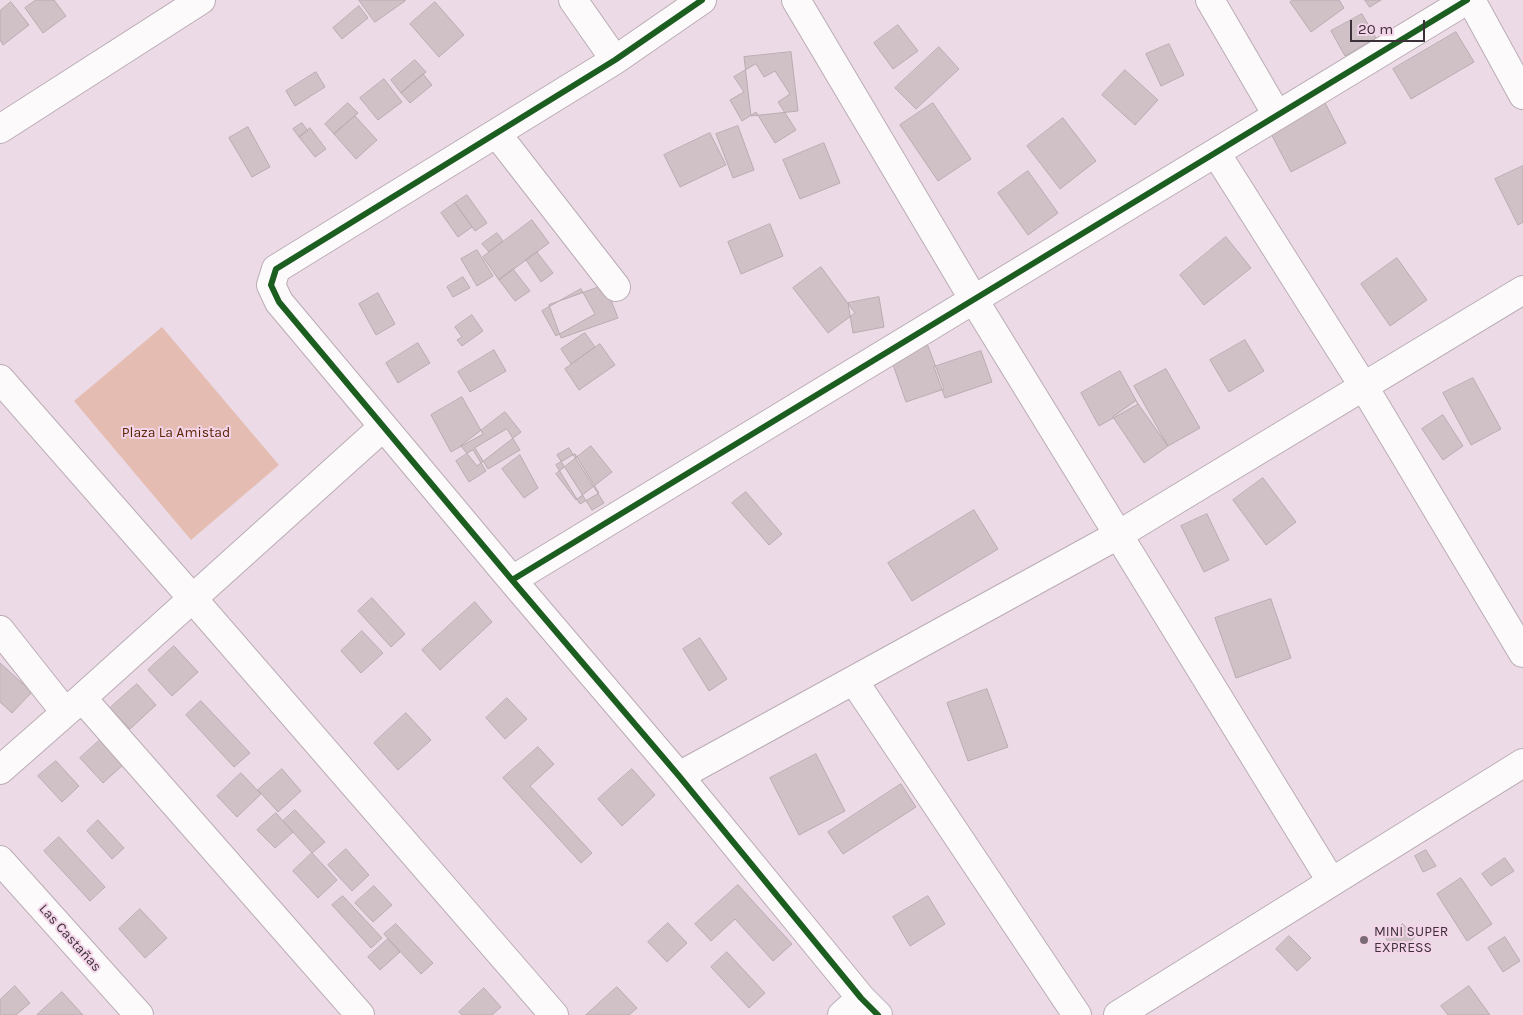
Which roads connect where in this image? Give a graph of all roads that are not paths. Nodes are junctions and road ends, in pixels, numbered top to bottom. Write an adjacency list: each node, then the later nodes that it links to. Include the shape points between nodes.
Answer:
1 (201, 0): 10 (street)
2 (573, 0): 7 (street)
3 (702, 0): 7 (street)
4 (796, 0): 15 (street)
5 (1210, 0): 9 (street)
6 (1469, 0): 8 (street); 9 (street)
7 (615, 60): 11 (street)
8 (1523, 95)
9 (1277, 115): 12 (street)
10 (0, 129)
11 (497, 134): 13 (street); 18 (street, via 276,269 271,285 279,302)
12 (1216, 152): 15 (street); 17 (street)
13 (616, 287)
14 (1523, 290): 17 (street)
15 (974, 300): 19 (street); 20 (street)
16 (0, 379): 21 (street)
17 (1364, 387): 19 (street); 23 (street)
18 (383, 427): 20 (street); 21 (street)
19 (1118, 536): 24 (street); 30 (street)
20 (512, 580): 28 (street)
21 (193, 598): 25 (street); 34 (street)
22 (0, 630): 25 (street)
23 (1523, 653)
24 (854, 681): 28 (street); 35 (street)
25 (74, 705): 27 (street); 33 (street)
26 (1523, 763): 30 (street)
27 (0, 770)
28 (679, 776): 31 (street)
29 (0, 860): 32 (street, Las Castañas)
30 (1331, 881): 36 (street)
31 (860, 1009)
32 (139, 1015)
33 (360, 1015)
34 (554, 1015)
35 (1077, 1015)
36 (1118, 1015)

